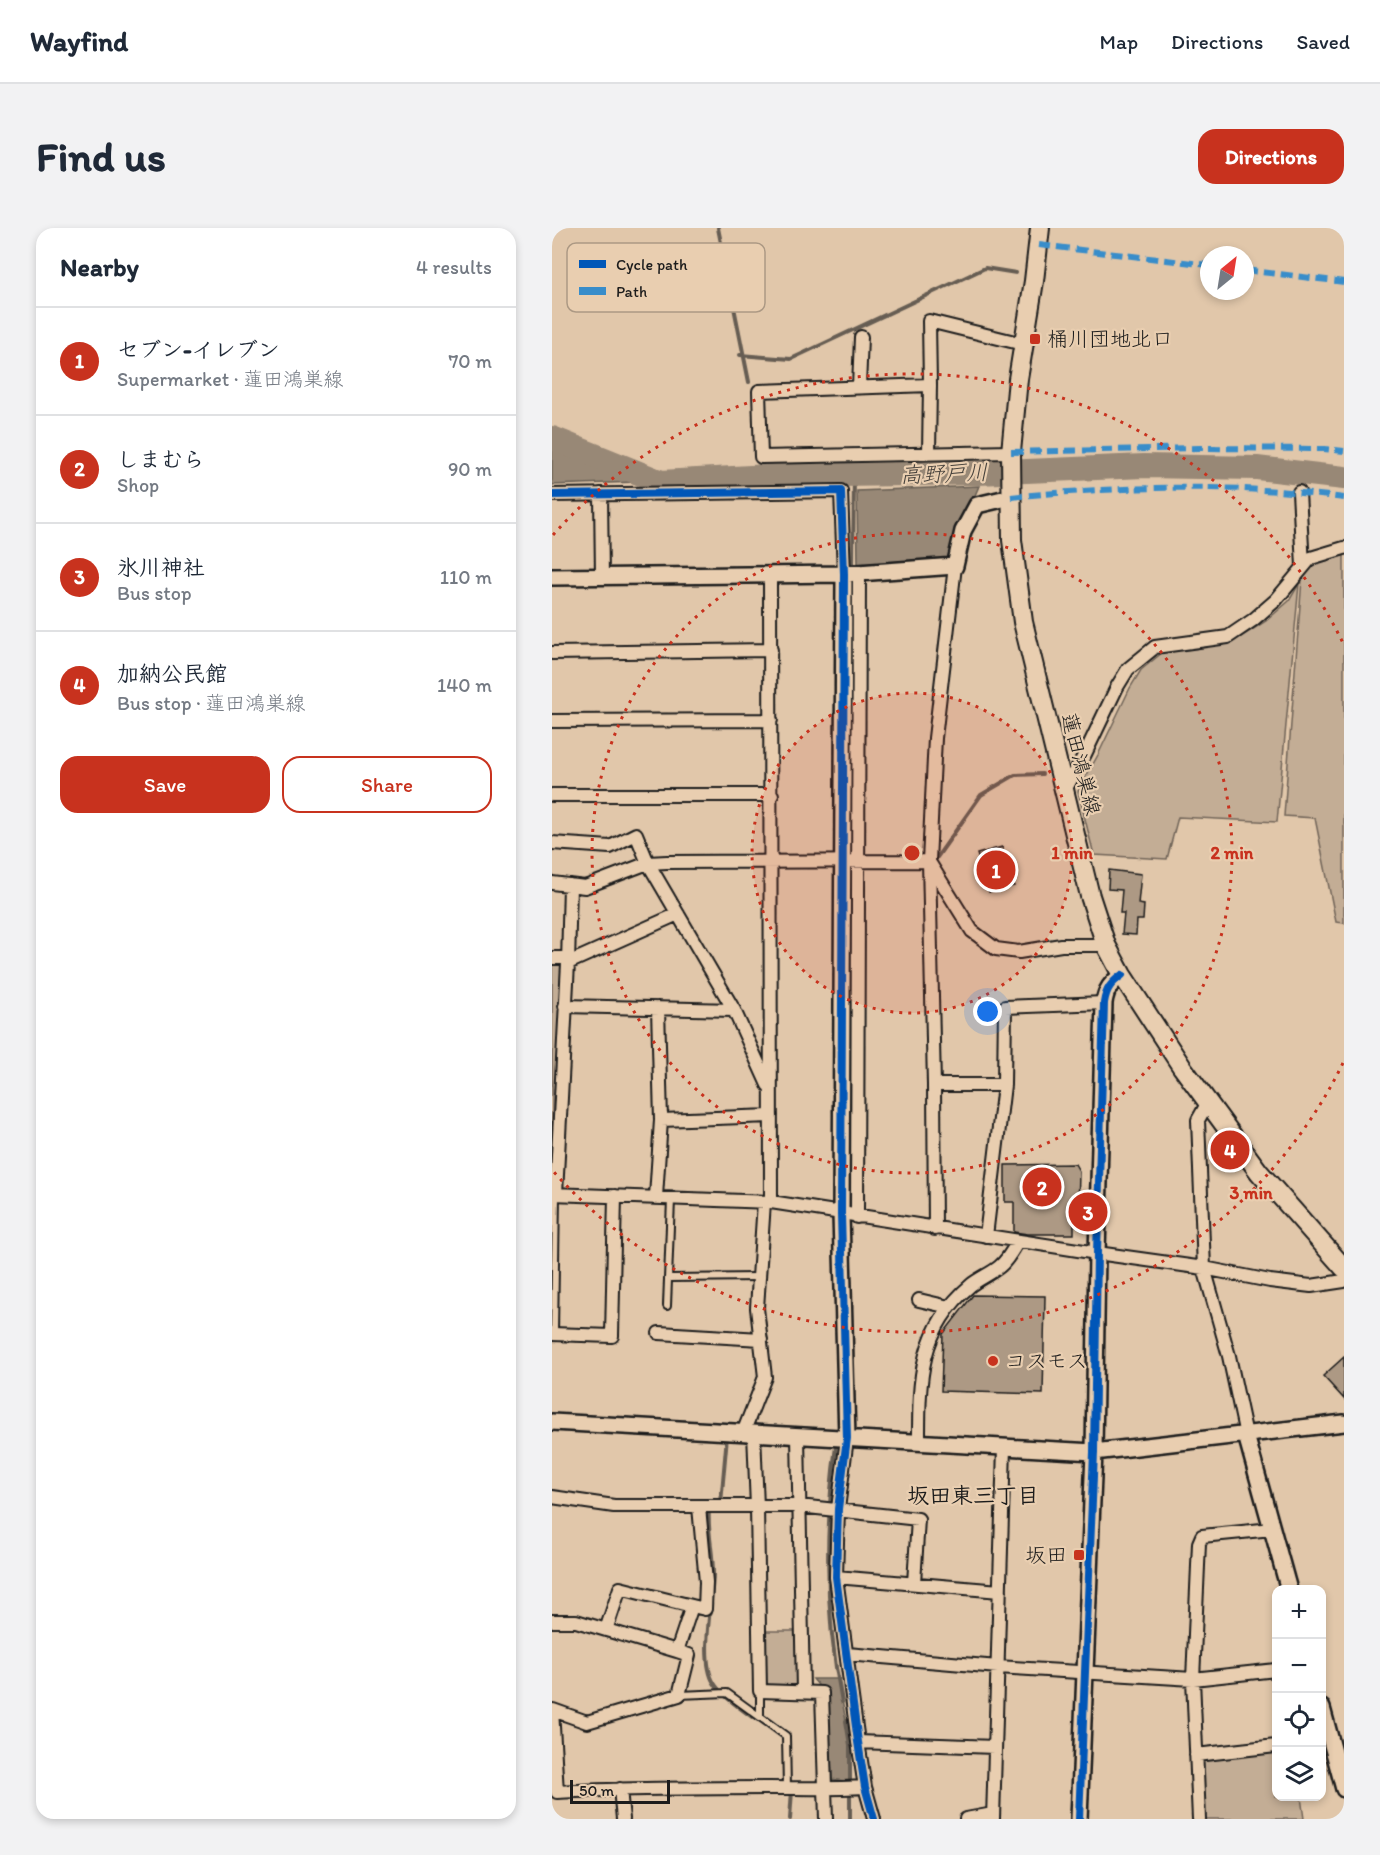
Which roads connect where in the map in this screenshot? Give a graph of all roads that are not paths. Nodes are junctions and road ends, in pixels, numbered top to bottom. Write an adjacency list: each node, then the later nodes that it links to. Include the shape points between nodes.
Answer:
1 (1040, 228): 3 (main road, 蓮田鴻巣線)
2 (861, 337): 5 (street)
3 (1023, 344): 4 (street, via 929,321); 6 (main road, 蓮田鴻巣線)
4 (930, 385): 5 (street); 7 (street)
5 (859, 387): 7 (street, via 759,391 761,458)
6 (1011, 452): 7 (street); 11 (main road, 蓮田鴻巣線)
7 (929, 453)
8 (1299, 492): 14 (street)
9 (601, 494): 10 (street); 15 (street, via 842,491); 18 (street)
10 (552, 495)
11 (1011, 497): 13 (street, via 977,505 963,531); 23 (main road, 蓮田鴻巣線, via 1012,540 1023,622)
12 (1344, 548): 14 (street, via 1311,558)
13 (955, 566): 15 (street); 30 (street, via 935,738)
14 (1303, 566): 23 (street, via 1276,600 1228,637 1155,647 1128,669)
15 (852, 574): 16 (street); 28 (street); 29 (street)
16 (770, 575): 18 (street); 19 (street)
17 (552, 577): 18 (street)
18 (602, 577)
19 (771, 650): 20 (street); 21 (street)
20 (552, 653)
21 (771, 720): 22 (street); 25 (street)
22 (552, 721)
23 (1065, 790): 35 (main road, 蓮田鴻巣線)
24 (552, 795): 25 (street)
25 (772, 795): 27 (street)
26 (552, 843): 31 (street, via 610,847 636,834)
27 (772, 861): 28 (street); 31 (street); 45 (street)
28 (843, 861): 29 (street); 54 (street)
29 (860, 861): 30 (street); 55 (street)
30 (929, 861): 35 (street, via 972,931 996,949 1019,952 1060,945); 43 (street)
31 (648, 863): 33 (street, via 585,887); 34 (street)
32 (552, 883): 33 (street)
33 (570, 885): 37 (street)
34 (678, 914): 37 (street); 42 (street)
35 (1106, 945): 38 (main road, 蓮田鴻巣線)
36 (552, 958): 37 (street)
37 (568, 961): 40 (street)
38 (1122, 975): 39 (street, via 1106,992); 46 (main road, 蓮田鴻巣線)
39 (1104, 1003): 44 (street, via 1005,1007); 59 (street)
40 (565, 1006): 41 (street); 49 (street)
41 (658, 1008): 42 (street); 48 (street)
42 (734, 1010): 45 (street)
43 (934, 1085): 44 (street); 56 (street)
44 (1004, 1085): 57 (street)
45 (770, 1089): 47 (street)
46 (1207, 1104): 60 (street, via 1198,1120); 61 (main road, 蓮田鴻巣線, via 1259,1172)
47 (771, 1116): 48 (street); 53 (street)
48 (661, 1120): 51 (street)
49 (554, 1194): 50 (street); 69 (lane)
50 (615, 1196): 51 (street); 69 (street, via 612,1336)
51 (656, 1197): 52 (street)
52 (671, 1198): 53 (street); 63 (lane)
53 (767, 1202): 54 (street); 62 (street)
54 (841, 1214): 55 (street); 76 (street)
55 (857, 1217): 56 (street)
56 (935, 1228): 57 (street)
57 (986, 1236): 58 (street)
58 (1018, 1241): 59 (street); 67 (street, via 1000,1266 972,1285)
59 (1097, 1253): 60 (street); 79 (street)
60 (1204, 1268): 64 (street, via 1311,1286); 74 (street)
61 (1344, 1268)
62 (760, 1277): 63 (lane); 70 (street, via 757,1308)
63 (669, 1278): 66 (lane)
64 (1344, 1281)
65 (919, 1300): 67 (street)
66 (667, 1306)
67 (950, 1307): 77 (street, via 924,1356 919,1390)
68 (659, 1333): 70 (street)
69 (553, 1334)
70 (761, 1339): 73 (street, via 765,1377)
71 (552, 1422): 73 (street)
72 (1344, 1423): 74 (street)
73 (748, 1433): 75 (street); 83 (street)
74 (1246, 1435): 79 (street); 85 (street)
75 (798, 1436): 76 (street); 81 (street)
76 (847, 1438): 77 (street); 84 (street)
77 (919, 1442): 78 (street)
78 (1004, 1447): 79 (street); 89 (street)
79 (1094, 1452): 97 (street)
80 (552, 1497): 82 (street, via 614,1506)
81 (799, 1506): 83 (street); 84 (street); 100 (street)
82 (699, 1507): 83 (street); 90 (street, via 705,1609)
83 (757, 1507): 99 (street)
84 (838, 1509): 86 (street); 87 (street, via 918,1519)
85 (1272, 1529): 88 (street); 98 (street, via 1202,1536)
86 (836, 1577): 87 (street); 94 (street)
87 (914, 1583): 89 (street)
88 (1288, 1585)
89 (1000, 1591): 95 (street)
90 (692, 1606): 92 (street, via 620,1588); 93 (street)
91 (552, 1621): 92 (street, via 576,1621)
92 (606, 1630): 93 (street)
93 (677, 1652): 101 (street, via 689,1655)
94 (847, 1654): 95 (street); 105 (street)
95 (998, 1667): 97 (street); 107 (street)
96 (1272, 1670): 98 (street)
97 (1085, 1671): 98 (street); 120 (street)
98 (1192, 1679): 108 (street)
99 (760, 1691): 100 (street); 103 (lane)
100 (803, 1691): 113 (street, via 822,1693)
101 (680, 1695): 102 (street, via 587,1722); 103 (lane, via 727,1693)
102 (552, 1710): 114 (street)
103 (760, 1717): 110 (lane, via 786,1736)
104 (1326, 1741): 112 (street)
105 (858, 1742): 107 (street); 109 (street)
106 (1272, 1746): 108 (street)
107 (995, 1747): 115 (street)
108 (1196, 1755): 121 (street)
109 (865, 1787): 113 (street); 118 (street)
110 (787, 1788): 111 (street); 113 (street)
111 (621, 1789): 114 (street); 116 (street)
112 (1344, 1789)
113 (826, 1790): 117 (street)
114 (555, 1792)
115 (993, 1817): 119 (street)
116 (623, 1819)
117 (826, 1819)
118 (874, 1819)
119 (966, 1819)
120 (1079, 1819)
121 (1199, 1819)

